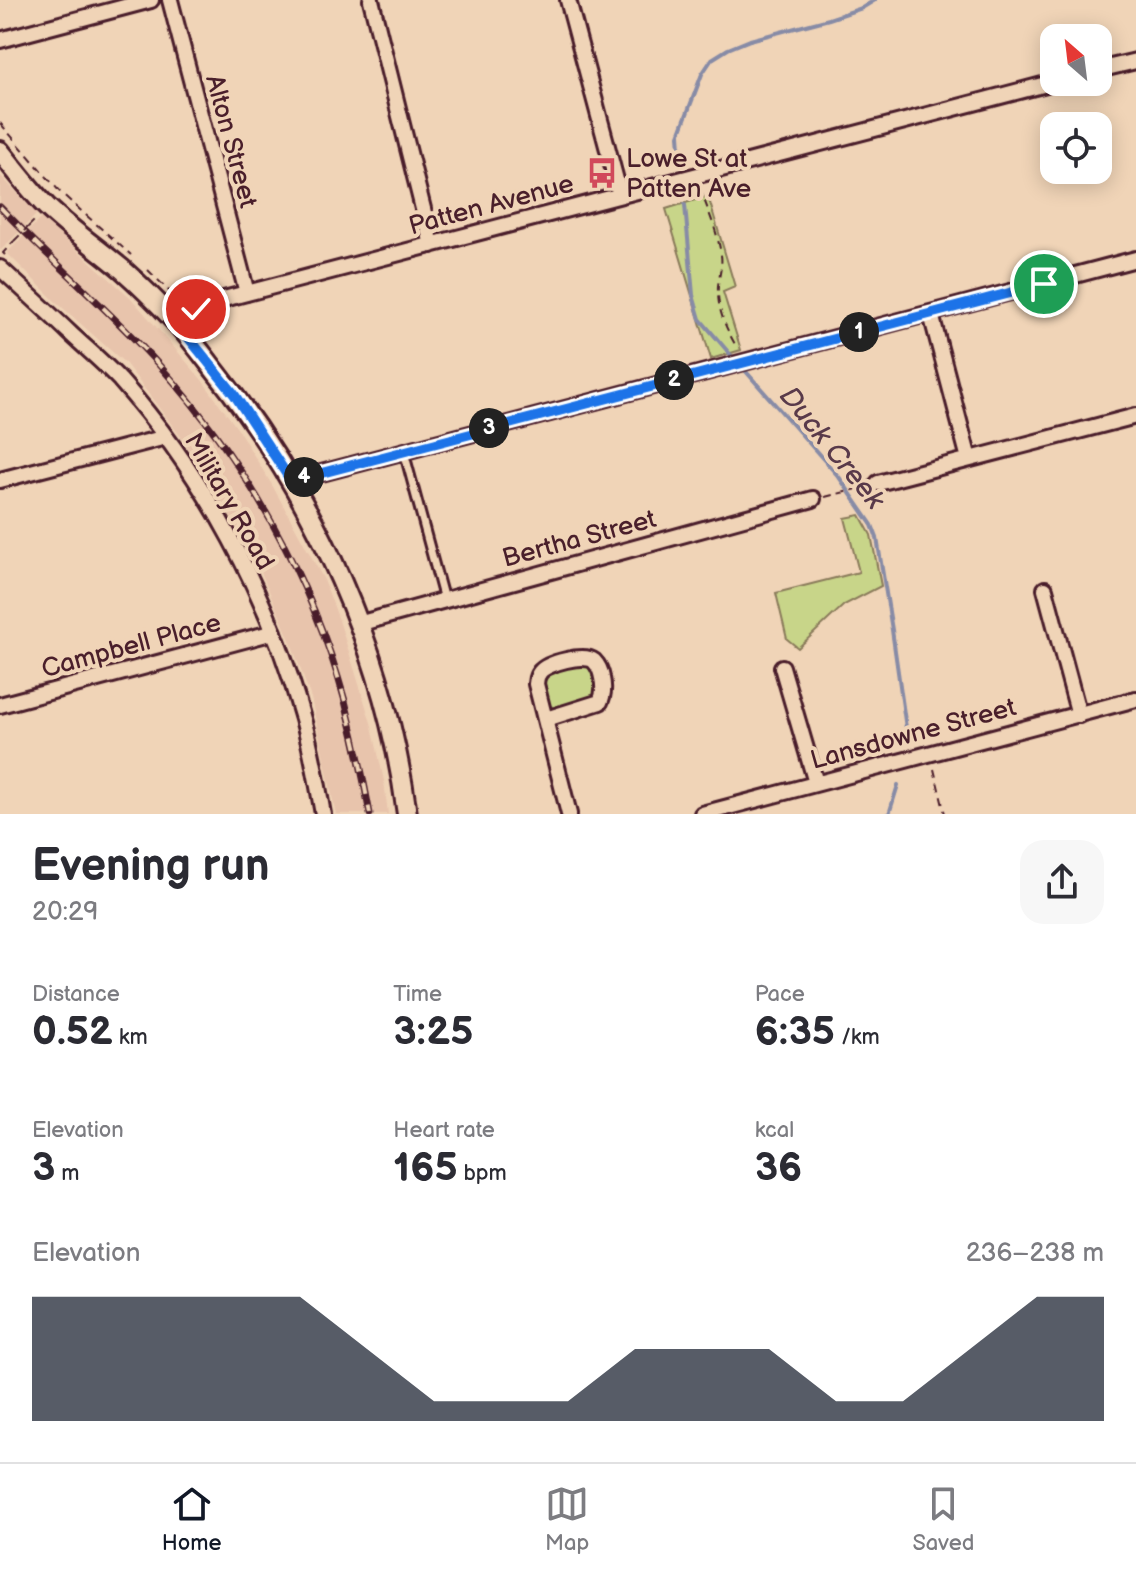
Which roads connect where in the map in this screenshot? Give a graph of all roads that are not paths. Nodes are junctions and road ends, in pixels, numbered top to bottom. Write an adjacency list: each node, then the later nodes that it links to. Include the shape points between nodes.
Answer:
1 (151, 0): 5 (street)
2 (170, 0): 14 (street, Alton Street)
3 (371, 0): 11 (street)
4 (568, 0): 10 (street)
5 (0, 40)
6 (1136, 61): 7 (street)
7 (1112, 67)
8 (1040, 86): 10 (street, Patten Avenue)
9 (1, 153): 16 (main road, via 80,237 131,262)
10 (620, 195): 11 (street, Patten Avenue)
11 (432, 245): 14 (street, Patten Avenue)
12 (1136, 259): 15 (street)
13 (0, 268): 18 (street, Military Road, via 119,379)
14 (247, 293): 16 (street, Patten Avenue, via 196,309)
15 (931, 314): 19 (street); 20 (street)
16 (176, 322): 22 (main road, via 234,394)
17 (1136, 416): 20 (street)
18 (166, 437): 21 (street); 28 (street, Military Road, via 232,543)
19 (404, 450): 22 (street); 26 (lane)
20 (969, 459): 23 (street)
21 (0, 480)
22 (291, 481): 27 (main road)
23 (878, 483)
24 (813, 499): 26 (street, Bertha Street)
25 (1045, 589): 32 (street)
26 (444, 600): 27 (street, Bertha Street)
27 (358, 624): 36 (main road, via 389,720)
28 (274, 632): 31 (street, Campbell Place); 35 (street, Military Road, via 311,748)
29 (782, 667): 34 (street)
30 (1136, 699): 32 (street, Lansdowne Street)
31 (0, 705)
32 (1079, 715): 34 (street, Lansdowne Street)
33 (546, 719): 33 (street, via 536,684 541,670 578,658 594,661 604,687 600,702); 37 (street)
34 (816, 783): 38 (street, Lansdowne Street)
35 (323, 814)
36 (407, 814)
37 (569, 814)
38 (702, 814)

